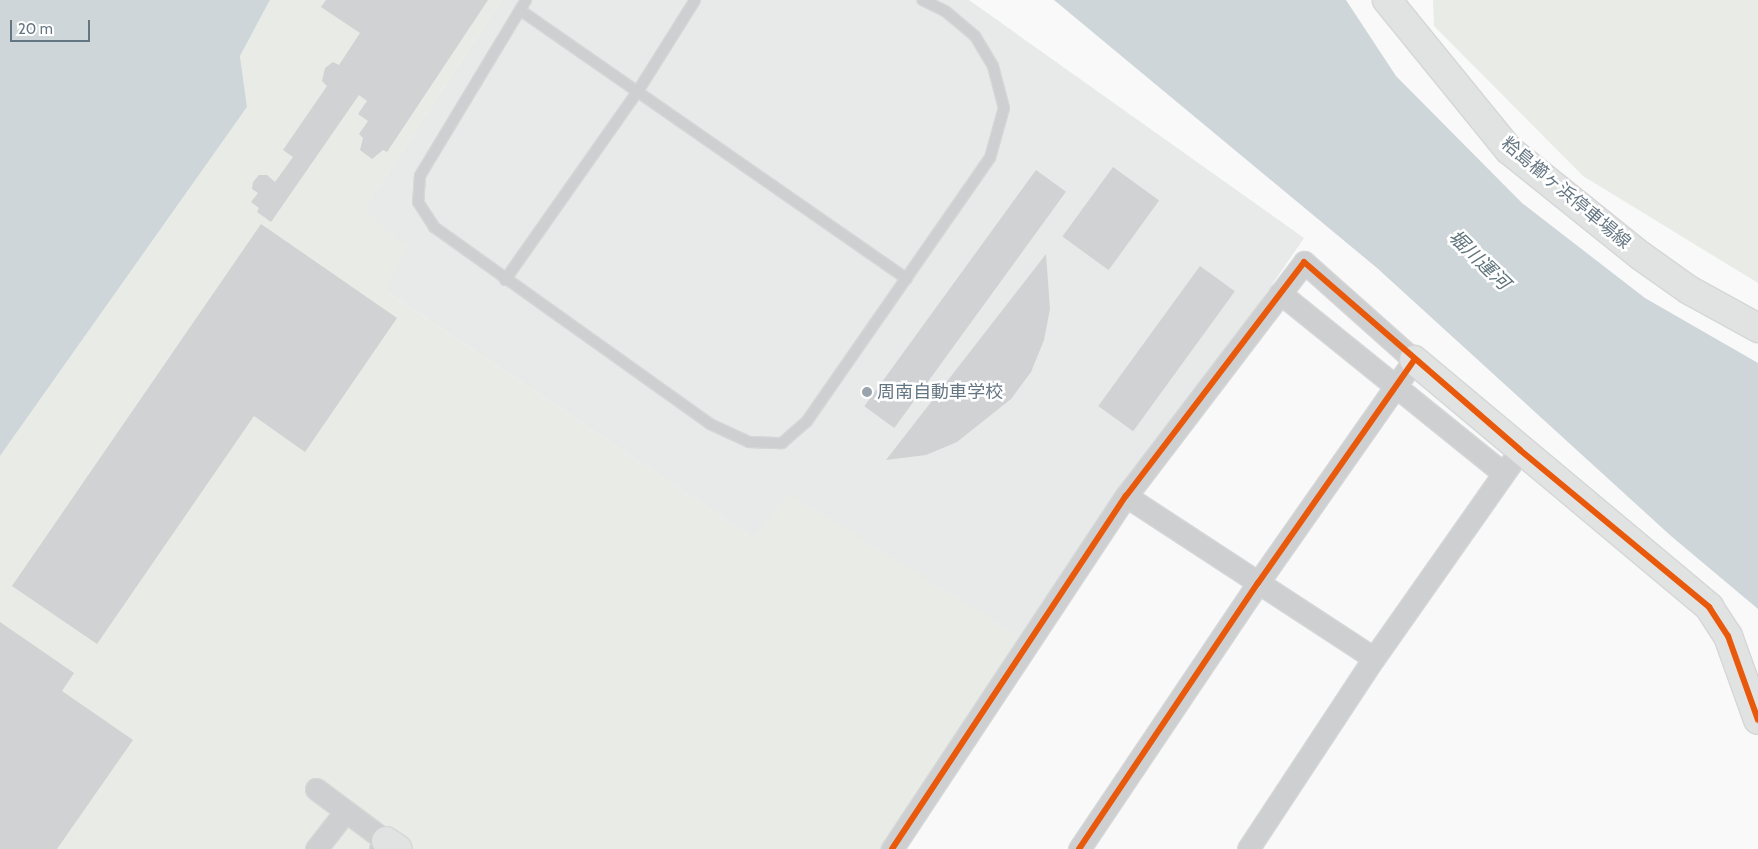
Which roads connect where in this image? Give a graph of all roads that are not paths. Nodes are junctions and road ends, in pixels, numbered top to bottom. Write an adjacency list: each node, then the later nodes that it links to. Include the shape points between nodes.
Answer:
1 (526, 0): 5 (lane)
2 (696, 0): 6 (lane)
3 (922, 0): 7 (lane, via 945,11 975,36 993,66 1004,108 990,158)
4 (1387, 0): 10 (street, 粭島櫛ヶ浜停車場線, via 1509,150 1641,256 1689,290)
5 (520, 10): 6 (lane); 8 (lane, via 420,176 418,202 434,228)
6 (638, 91): 7 (lane); 8 (lane)
7 (908, 278): 8 (lane, via 806,421 782,443 749,442 710,424)
8 (505, 280)
9 (1280, 293): 11 (street, via 1304,262); 12 (street); 15 (street)
10 (1758, 328)
11 (1414, 360): 12 (street); 13 (street)
12 (1396, 385): 14 (street); 16 (street)
13 (1520, 450): 14 (street); 18 (street, via 1709,607 1728,636)
14 (1503, 473): 17 (street)
15 (1126, 496): 16 (street); 22 (street)
16 (1258, 583): 17 (street); 24 (street)
17 (1374, 658): 25 (street)
18 (1758, 720)
19 (316, 789): 20 (street)
20 (345, 812): 21 (street); 23 (street)
21 (388, 846)
22 (897, 847)
23 (316, 849)
24 (1079, 849)
25 (1248, 849)

